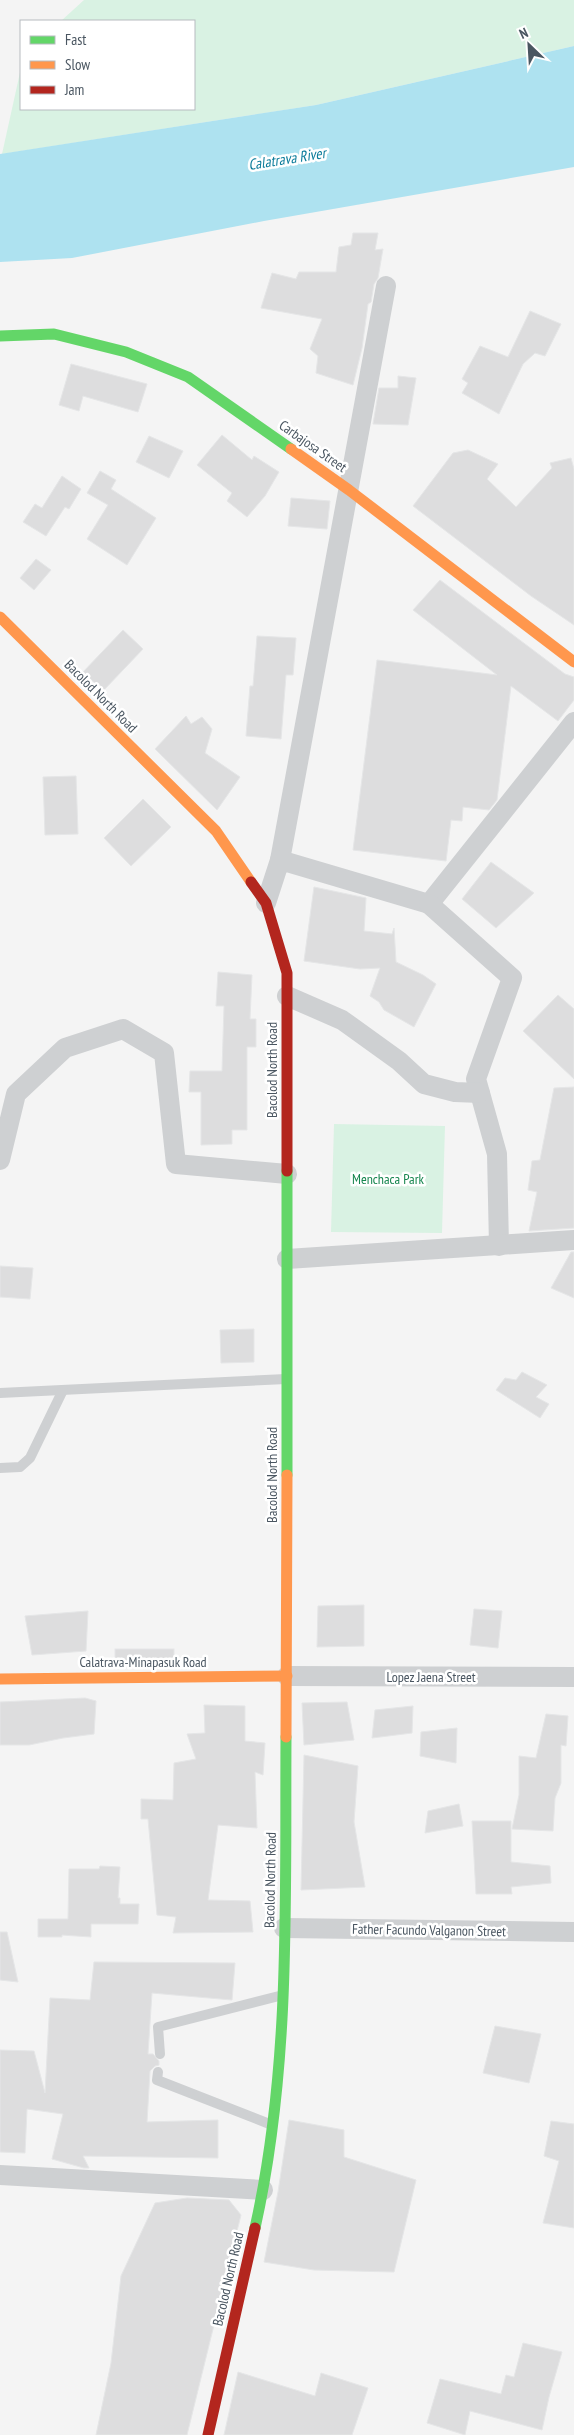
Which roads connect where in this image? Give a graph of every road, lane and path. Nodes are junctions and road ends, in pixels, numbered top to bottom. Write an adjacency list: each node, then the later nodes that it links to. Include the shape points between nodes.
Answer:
1 (386, 286): 3 (street)
2 (0, 336): 3 (main road, Carbajosa Street, via 54,334 126,352 188,377)
3 (349, 490): 5 (main road, Carbajosa Street); 7 (street)
4 (0, 617): 8 (main road, Bacolod North Road, via 216,831)
5 (574, 662)
6 (574, 722): 9 (street)
7 (280, 860): 8 (street); 9 (street)
8 (266, 903): 10 (main road, Bacolod North Road, via 287,973)
9 (429, 904): 11 (street, via 512,978 476,1079)
10 (287, 996): 11 (street, via 342,1020 424,1084 455,1092); 13 (main road, Bacolod North Road)
11 (480, 1093): 15 (street, via 497,1154)
12 (0, 1160): 13 (street, via 16,1094 65,1048 123,1029 164,1053 176,1164)
13 (287, 1174): 16 (main road, Bacolod North Road)
14 (574, 1240): 15 (street)
15 (499, 1246): 16 (street)
16 (287, 1259): 17 (main road, Bacolod North Road)
17 (287, 1379): 18 (lane); 21 (main road, Bacolod North Road)
18 (63, 1390): 19 (lane); 20 (lane, via 30,1458 20,1467)
19 (0, 1393)
20 (0, 1468)
21 (287, 1676): 22 (street, Lopez Jaena Street); 23 (main road, Calatrava-Minapasuk Road); 24 (main road, Bacolod North Road)
22 (574, 1677)
23 (0, 1679)
24 (284, 1928): 25 (street, Father Facundo Valganon Street); 26 (main road, Bacolod North Road)
25 (574, 1932)
26 (284, 1995): 27 (lane, via 158,2027); 29 (main road, Bacolod North Road)
27 (160, 2054)
28 (158, 2072): 29 (lane, via 158,2080)
29 (273, 2125): 31 (main road, Bacolod North Road)
30 (0, 2175): 31 (street)
31 (263, 2190): 32 (main road, Bacolod North Road)
32 (208, 2435)

